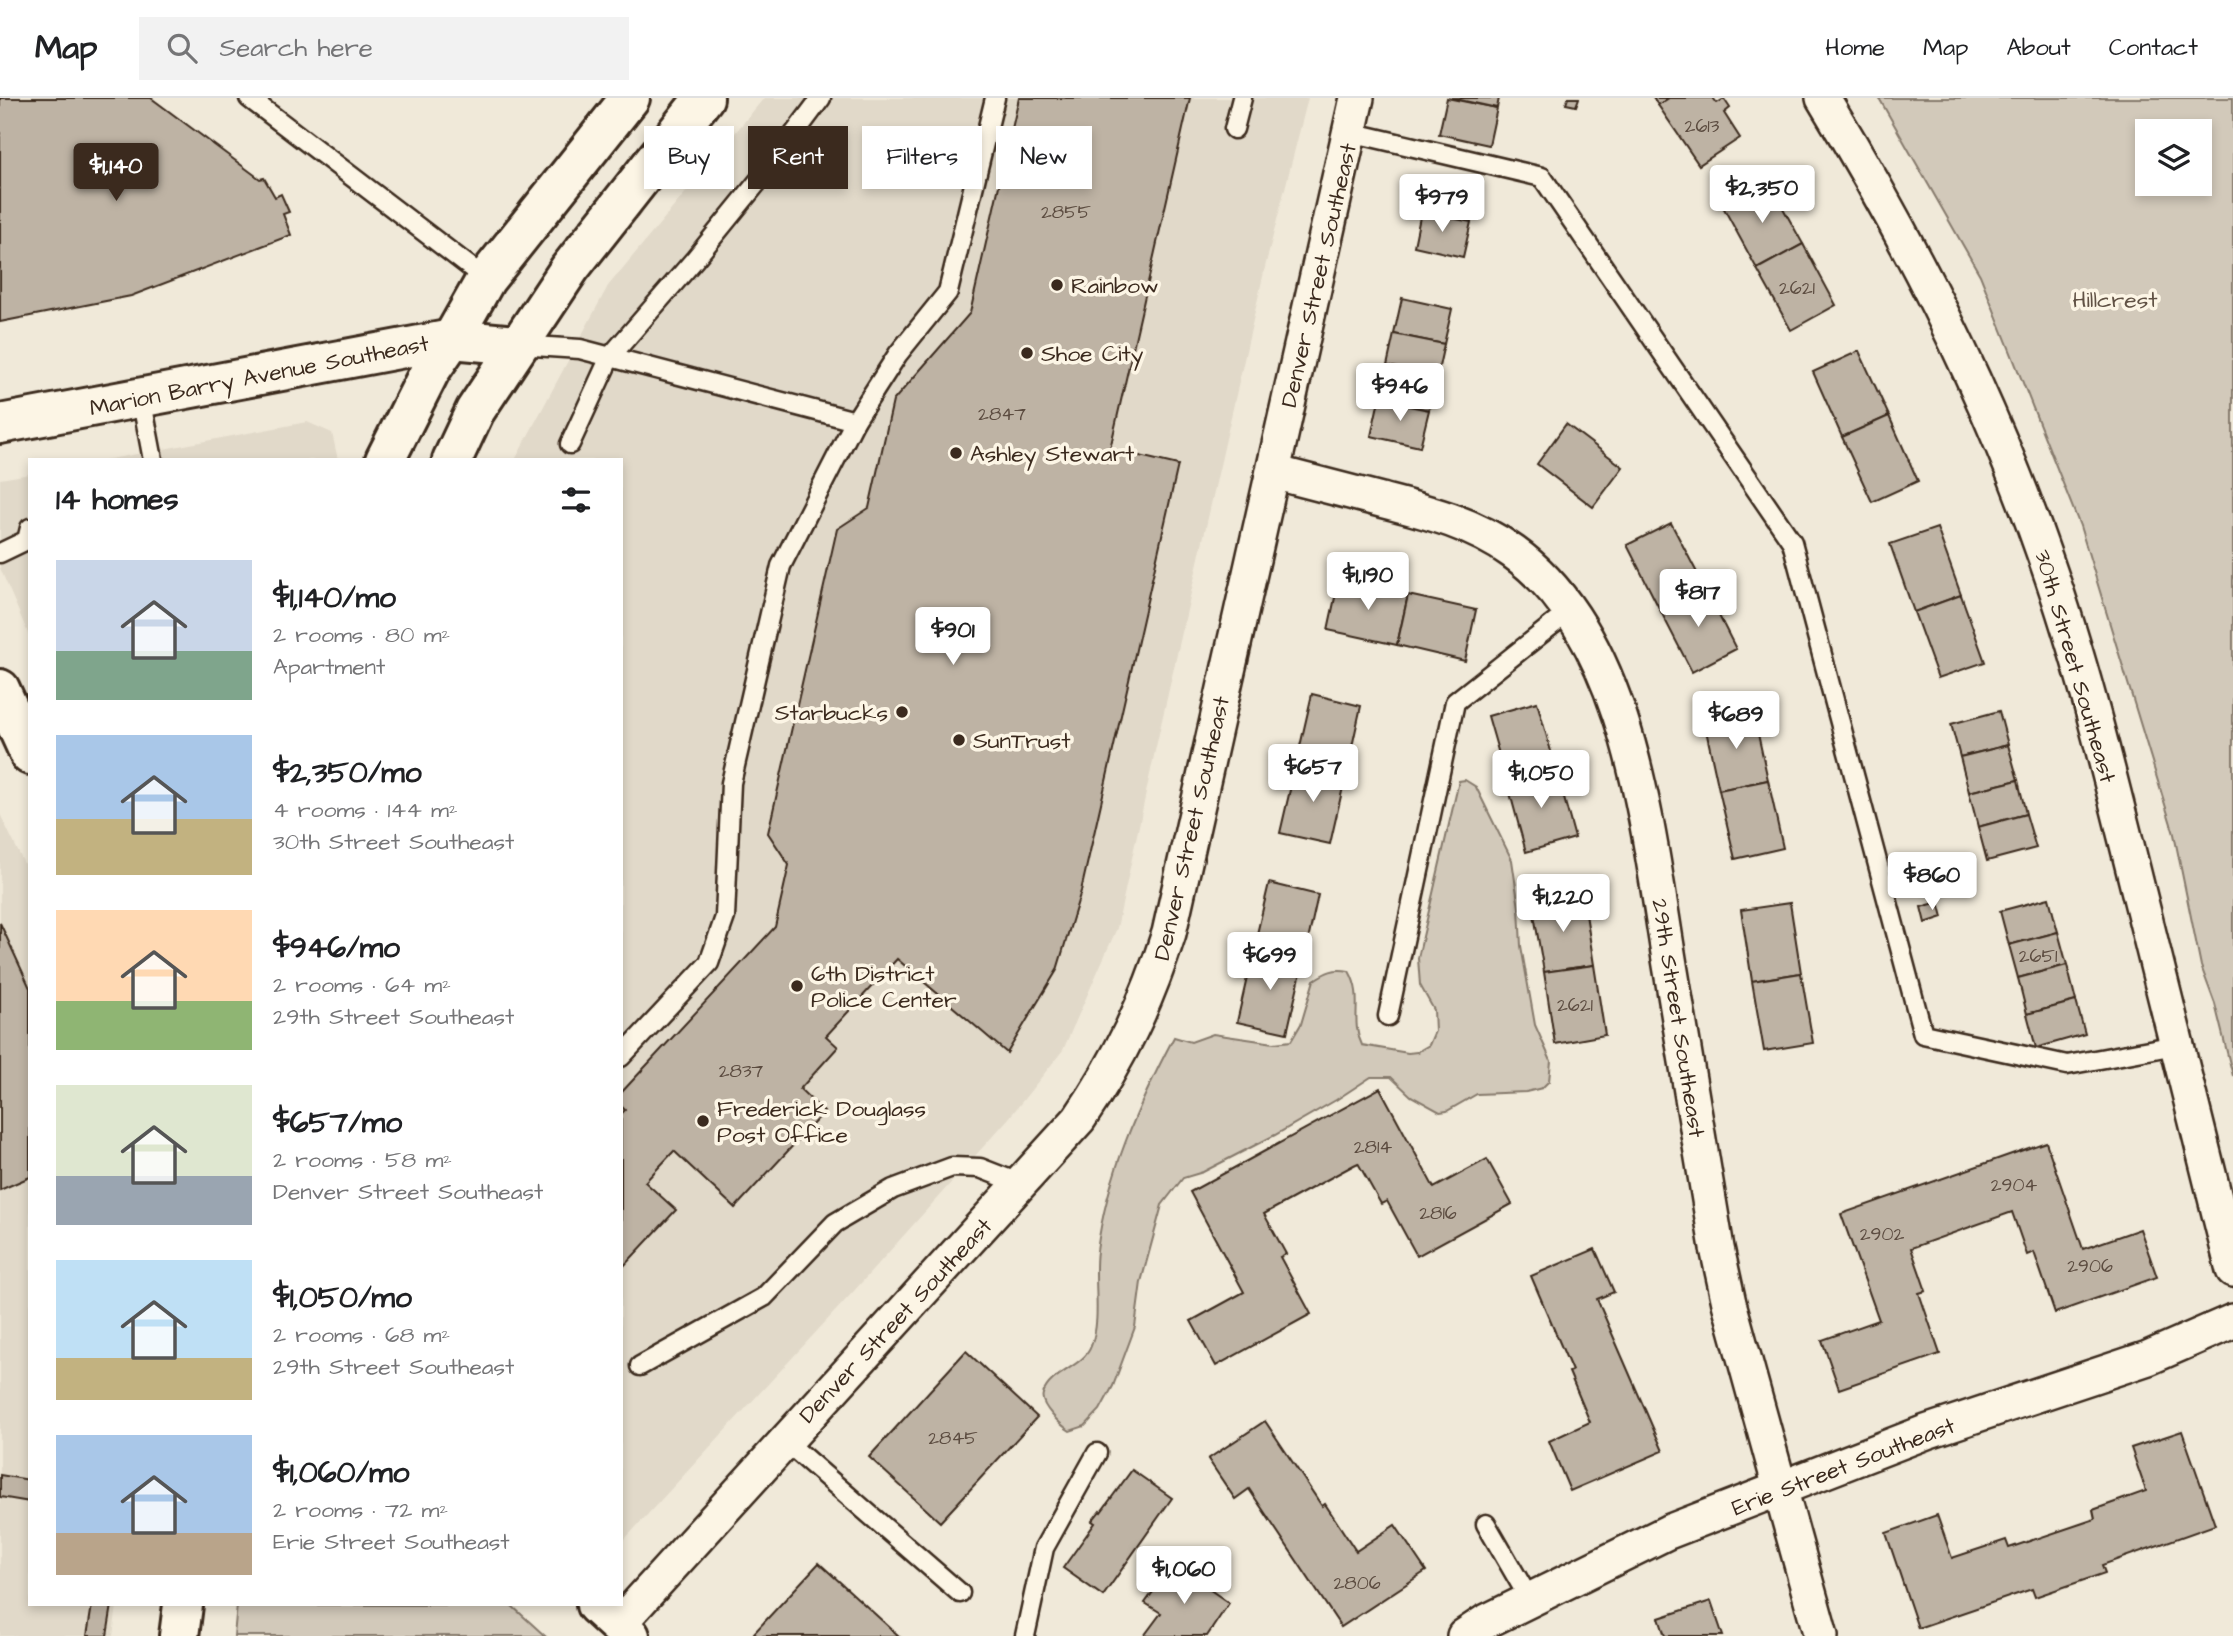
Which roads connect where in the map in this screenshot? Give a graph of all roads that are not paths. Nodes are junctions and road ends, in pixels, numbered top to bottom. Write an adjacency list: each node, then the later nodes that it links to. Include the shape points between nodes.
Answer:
1 (249, 98): 11 (lane)
2 (630, 98): 11 (main road)
3 (704, 98): 13 (main road, via 569,268)
4 (821, 98): 14 (lane, via 695,259)
5 (995, 98): 16 (lane, via 948,292 898,354)
6 (1242, 98): 9 (lane)
7 (1357, 98): 10 (street, Denver Street Southeast)
8 (1823, 98): 27 (street, 30th Street Southeast, via 1934,298 2030,516 2090,699)
9 (1234, 129)
10 (1350, 132): 22 (street, Denver Street Southeast); 27 (lane, via 1542,177 1792,542 1923,1034 2067,1065)
11 (486, 279): 12 (main road)
12 (452, 339): 13 (main road, Marion Barry Avenue Southeast); 15 (main road, Marion Barry Avenue Southeast); 20 (main road, via 430,371)
13 (518, 345): 14 (lane, via 580,349); 21 (main road, via 475,411)
14 (610, 357): 16 (lane); 18 (lane)
15 (141, 397): 17 (main road, Marion Barry Avenue Southeast); 19 (lane)
16 (855, 421): 28 (lane, via 781,566 731,783 725,917 709,963)
17 (0, 424)
18 (570, 444)
19 (153, 458)
20 (386, 458)
21 (453, 458)
22 (1273, 472): 25 (street, 29th Street Southeast, via 1471,527 1527,562); 29 (street, Denver Street Southeast, via 1169,933 1156,972 1102,1085 1079,1119)
23 (28, 539): 24 (lane)
24 (0, 553)
25 (1571, 610): 26 (lane, via 1455,702); 35 (street, 29th Street Southeast, via 1602,668 1629,745 1717,1248)
26 (1388, 1016)
27 (2176, 1045): 30 (street, 30th Street Southeast)
28 (623, 1055)
29 (1021, 1184): 32 (lane, via 980,1168 952,1167 893,1189 835,1223 764,1297); 33 (street, Denver Street Southeast)
30 (2233, 1270)
31 (2233, 1321): 35 (street, Erie Street Southeast, via 2148,1358 1926,1432)
32 (640, 1366)
33 (784, 1440): 37 (lane); 40 (street, Denver Street Southeast)
34 (1097, 1453): 42 (lane, via 1044,1548)
35 (1780, 1489): 38 (street, Erie Street Southeast, via 1668,1532); 44 (street, 29th Street Southeast)
36 (1486, 1524): 38 (lane)
37 (960, 1593)
38 (1530, 1600): 43 (street, Erie Street Southeast)
39 (183, 1606): 41 (main road)
40 (614, 1622)
41 (179, 1636)
42 (1025, 1636)
43 (1464, 1636)
44 (1821, 1636)

